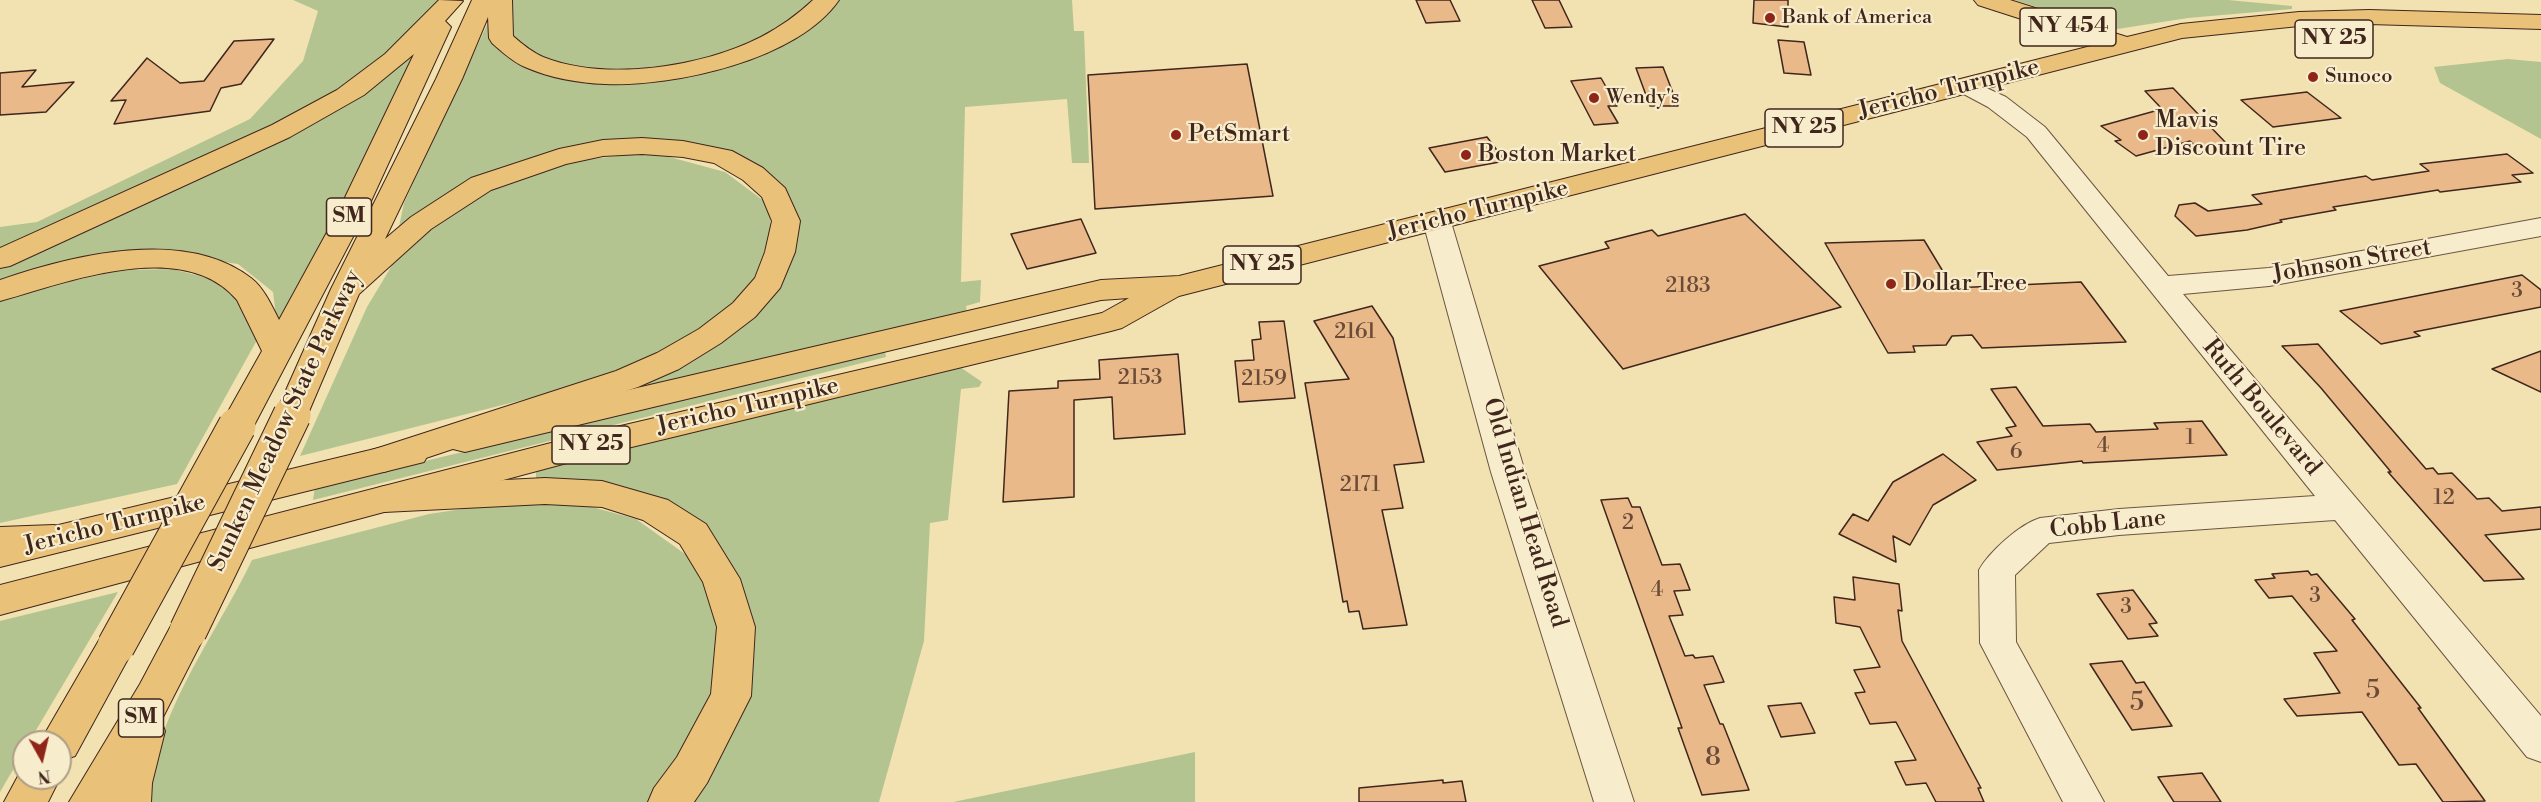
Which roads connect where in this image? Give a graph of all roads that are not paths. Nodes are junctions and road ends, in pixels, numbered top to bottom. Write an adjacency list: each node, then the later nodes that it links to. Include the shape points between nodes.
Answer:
1 (484, 0): 19 (main road, Sunken Meadow State Parkway / SM)
2 (500, 0): 3 (main road, via 501,38 514,50 557,70 594,77 646,76 741,55 805,22)
3 (827, 0)
4 (1986, 0): 7 (main road, NY 454)
5 (2314, 0): 8 (main road, via 2432,10)
6 (451, 1): 16 (main road, via 384,68 320,110); 21 (main road, Sunken Meadow State Parkway / SM, via 352,212)
7 (2010, 7): 11 (main road, NY 454); 12 (main road, via 2044,31 2048,38 2044,49)
8 (2536, 25): 9 (main road, via 2394,30); 11 (main road, Jericho Turnpike / NY 25, via 2433,18 2299,19 2181,31)
9 (2341, 39): 10 (main road, Jericho Turnpike / NY 25); 11 (main road, Jericho Turnpike / NY 25, via 2199,48)
10 (2541, 44)
11 (2126, 46): 12 (main road, Jericho Turnpike / NY 25)
12 (2046, 65): 13 (main road, Jericho Turnpike / NY 25)
13 (1967, 86): 14 (main road, Jericho Turnpike / NY 25); 18 (street, Ruth Boulevard, via 1997,102 2036,132)
14 (1437, 222): 17 (main road, Jericho Turnpike / NY 25); 35 (street, Old Indian Head Road, via 1508,471)
15 (2535, 233): 18 (street, Johnson Street, via 2269,278)
16 (0, 259)
17 (1179, 286): 22 (main road, Jericho Turnpike / NY 25, via 1101,291); 23 (main road, Jericho Turnpike / NY 25, via 1111,321 578,448)
18 (2162, 286): 24 (street, Ruth Boulevard)
19 (346, 289): 22 (main road, via 421,223 481,183 559,156 603,148 683,149 722,157 753,174 775,194 786,221 769,281 744,310 668,361 627,379); 29 (main road, Sunken Meadow State Parkway / SM, bridge, via 292,416)
20 (0, 291): 21 (main road, via 51,274 122,261 164,259 192,263 222,271 241,285 256,302)
21 (277, 350): 30 (main road, Sunken Meadow State Parkway / SM, bridge)
22 (384, 459): 25 (main road, Jericho Turnpike / NY 25)
23 (384, 499): 28 (main road, Jericho Turnpike / NY 25); 34 (main road, via 545,491 602,494 656,510 693,534 721,579 736,627 731,696 692,770)
24 (2343, 507): 31 (street, Ruth Boulevard); 36 (street, Cobb Lane, via 2040,531 1997,570 1998,643)
25 (54, 540): 26 (main road); 27 (main road, Jericho Turnpike / NY 25)
26 (0, 541)
27 (0, 553)
28 (0, 600)
29 (154, 696): 32 (main road, Sunken Meadow State Parkway / SM); 33 (main road, via 131,783)
30 (68, 730)
31 (2541, 745)
32 (90, 802)
33 (130, 802)
34 (669, 802)
35 (1614, 802)
36 (2084, 802)

